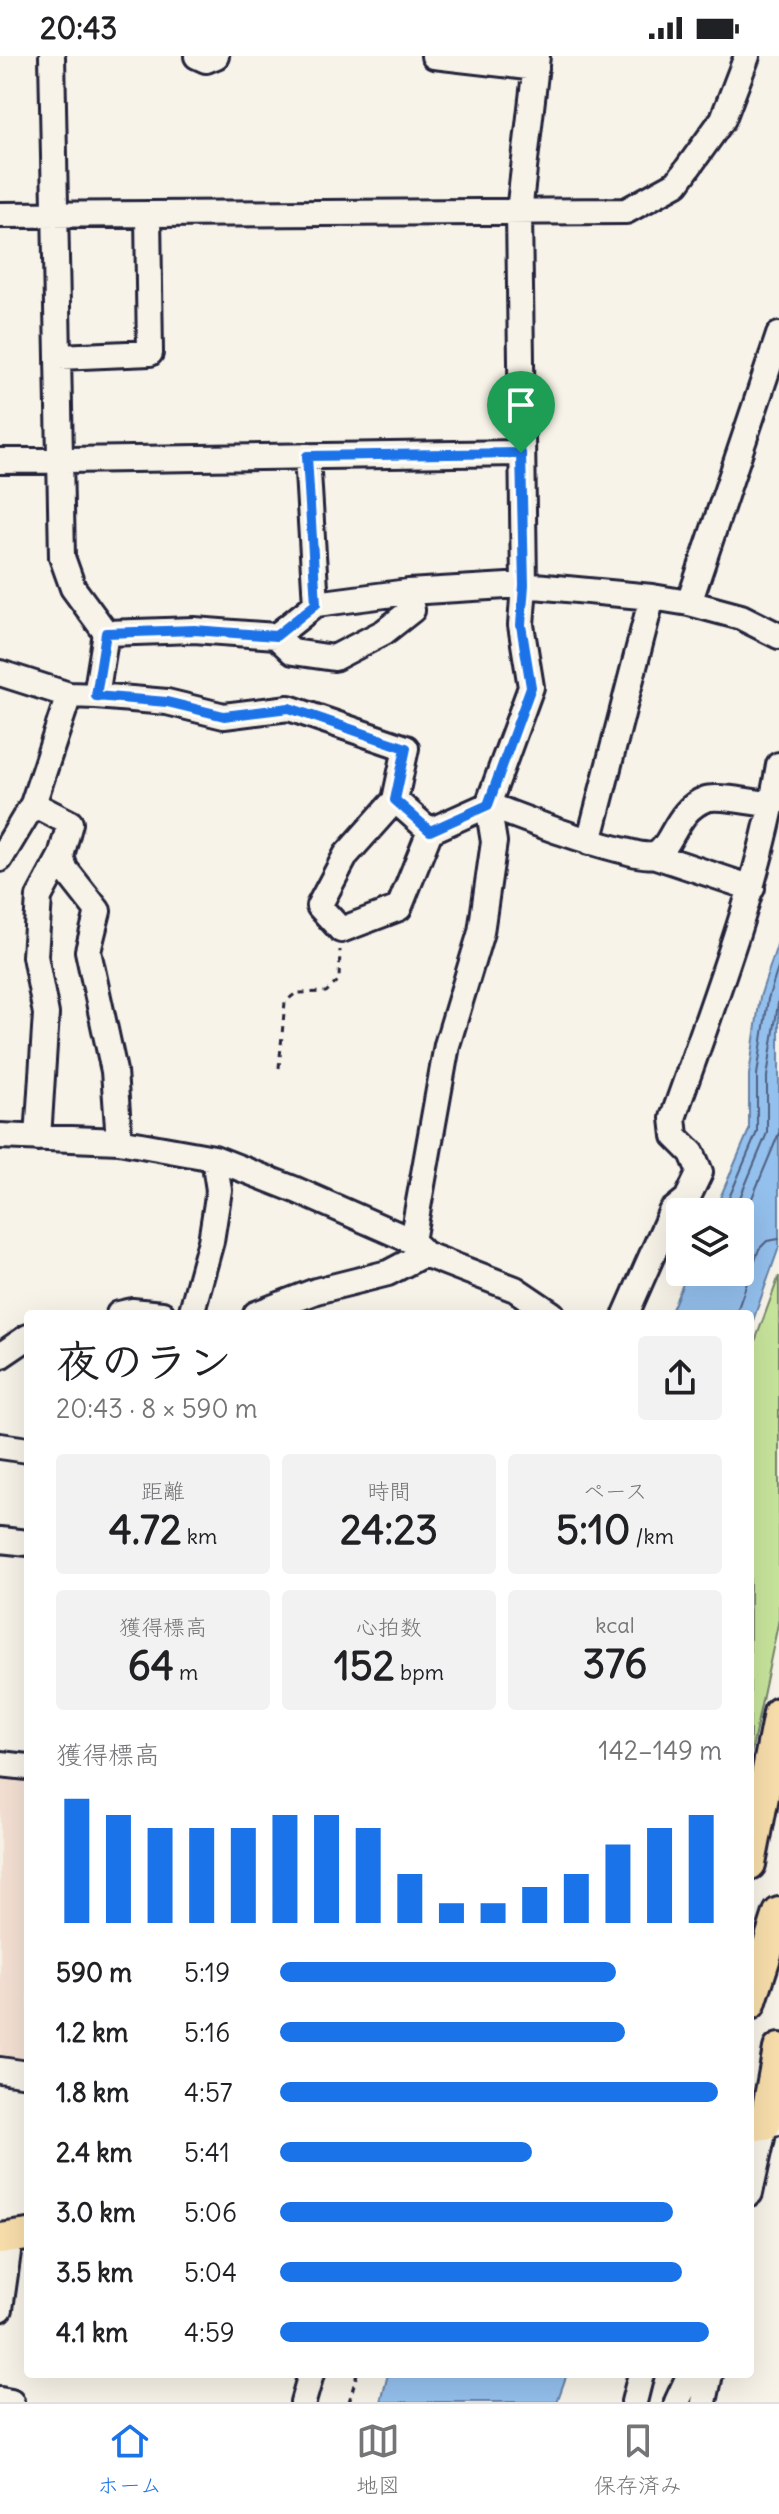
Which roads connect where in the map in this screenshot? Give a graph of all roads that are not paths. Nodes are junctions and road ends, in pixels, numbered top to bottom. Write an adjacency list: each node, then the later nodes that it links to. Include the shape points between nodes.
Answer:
1 (52, 56): 8 (street)
2 (197, 56): 3 (street)
3 (216, 56)
4 (434, 56): 6 (street)
5 (747, 56): 7 (street, via 723,119 677,183 626,211)
6 (536, 62): 7 (street)
7 (519, 212): 9 (street); 13 (street)
8 (56, 214): 9 (street); 10 (street); 12 (street)
9 (148, 214): 12 (street, via 150,353)
10 (0, 215)
11 (779, 335): 20 (street)
12 (59, 357): 15 (street)
13 (521, 453): 14 (street); 17 (street)
14 (307, 456): 15 (street); 21 (street)
15 (58, 460): 16 (street); 22 (street, via 62,557 73,588)
16 (0, 461)
17 (524, 585): 18 (street); 19 (street); 31 (street, via 521,625 531,687)
18 (408, 592): 21 (street); 23 (street, via 412,610 384,632 334,658 293,652)
19 (652, 597): 20 (street); 34 (street)
20 (689, 603): 24 (street, via 741,617)
21 (316, 604): 23 (street)
22 (106, 633): 23 (street, via 194,630); 27 (street)
23 (276, 636)
24 (779, 636)
25 (0, 673): 26 (street)
26 (69, 695): 27 (street); 30 (street)
27 (96, 696): 29 (street, via 167,702 224,716 289,708 338,723 406,748)
28 (779, 765): 32 (street)
29 (395, 800): 33 (street); 33 (street, via 346,855 319,906 341,930 399,908)
30 (33, 804): 36 (street, via 70,823); 37 (street)
31 (488, 805): 33 (street); 34 (street); 43 (street, via 494,842 481,932 447,1045)
32 (773, 805): 35 (street, via 708,797 689,808 665,848); 38 (street)
33 (430, 831)
34 (589, 842): 35 (street)
35 (653, 855): 38 (street)
36 (61, 856): 40 (street, via 39,897 35,956 46,1014); 41 (street, via 98,911 88,951 114,1071)
37 (0, 859)
38 (752, 888): 48 (street, via 673,1118 675,1136 692,1153 700,1172 687,1199 671,1212)
39 (0, 1136): 40 (street)
40 (38, 1138): 41 (street)
41 (119, 1141): 42 (street)
42 (214, 1158): 43 (street); 45 (street, via 219,1190)
43 (418, 1247): 44 (street); 46 (street, via 388,1273)
44 (517, 1304): 47 (street)
45 (192, 1310)
46 (266, 1310)
47 (538, 1310)
48 (628, 1310)
49 (24, 1340): 50 (street)
50 (0, 1356)
51 (0, 1446): 52 (street)
52 (24, 1449)
53 (0, 1540): 54 (street)
54 (24, 1543)
55 (779, 1713): 58 (main road)
56 (0, 1764): 57 (street)
57 (24, 1767)
58 (754, 1843)
59 (779, 1913): 60 (main road)
60 (754, 1991)
61 (779, 2049): 64 (main road)
62 (0, 2070): 63 (street)
63 (24, 2073)
64 (765, 2124): 65 (street)
65 (754, 2175)
66 (13, 2237): 67 (street)
67 (0, 2309)
68 (310, 2378): 74 (street)
69 (640, 2378): 75 (street)
70 (688, 2378): 76 (street)
71 (709, 2378): 77 (street)
72 (0, 2400): 73 (street)
73 (11, 2402)
74 (303, 2402)
75 (634, 2402)
76 (677, 2402)
77 (704, 2402)

